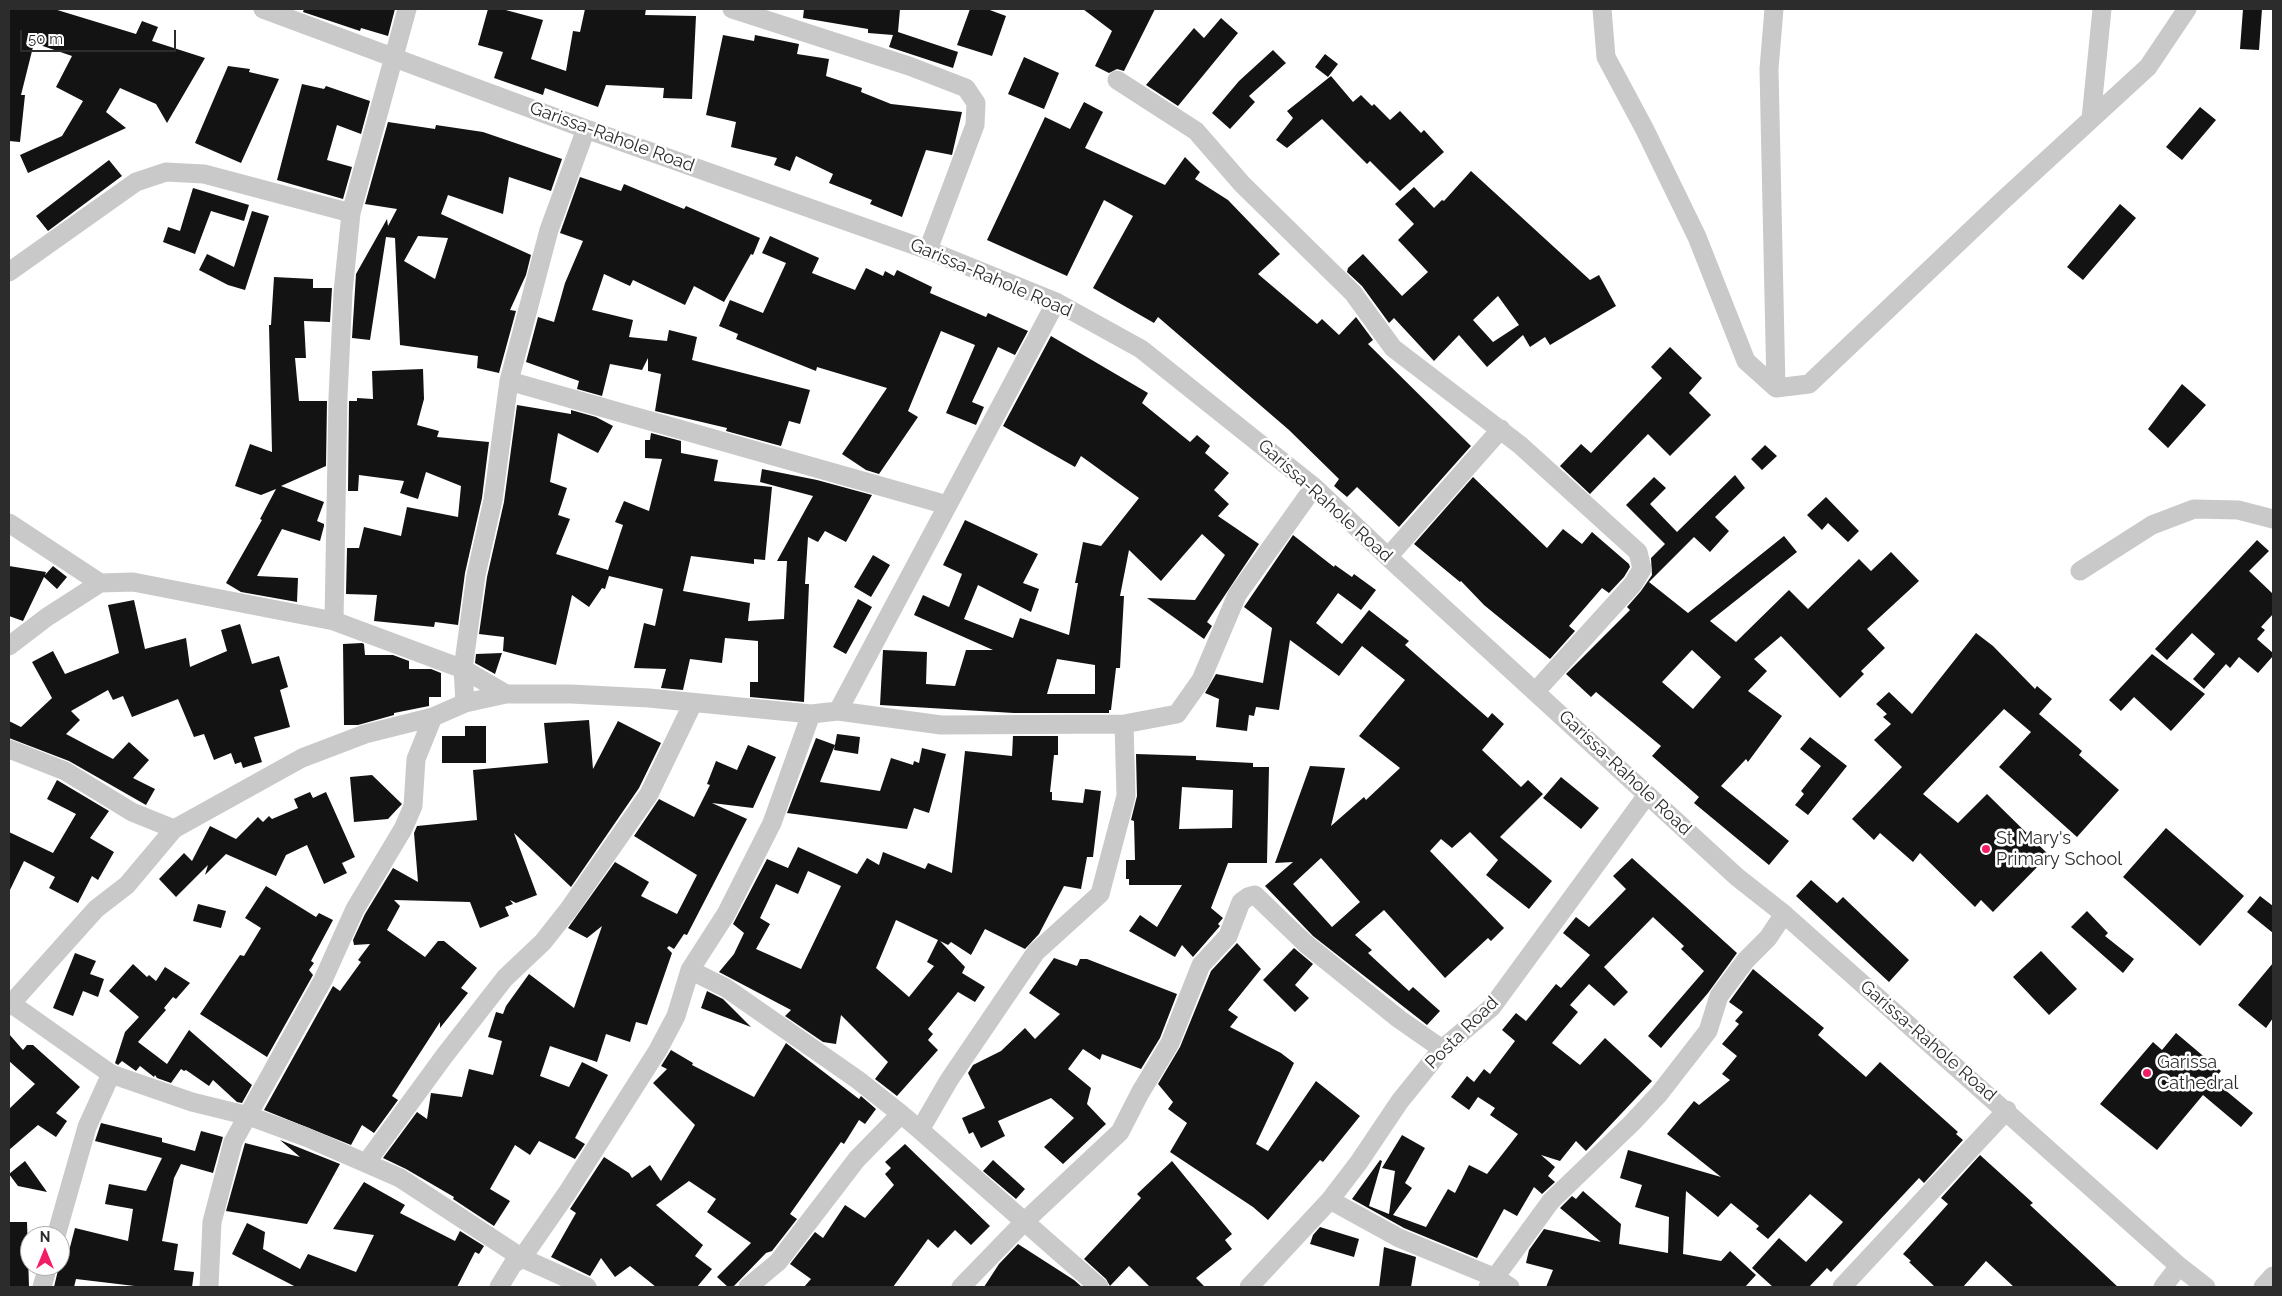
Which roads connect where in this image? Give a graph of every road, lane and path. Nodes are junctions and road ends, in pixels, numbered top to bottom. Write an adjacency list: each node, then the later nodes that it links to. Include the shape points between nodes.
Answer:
1 (263, 9): 8 (street, Garissa-Rahole Road)
2 (407, 9): 8 (street)
3 (732, 9): 13 (street, via 909,66 966,88 976,103 976,125)
4 (1602, 9): 17 (street, via 1606,57 1646,130 1697,236 1746,361)
5 (1774, 9): 17 (street, via 1769,69)
6 (2102, 9): 10 (street)
7 (2186, 9): 10 (street, via 2148,67)
8 (393, 57): 11 (street, Garissa-Rahole Road); 12 (street)
9 (1117, 80): 18 (street, via 1196,131 1242,184 1353,293 1393,348)
10 (2091, 119): 17 (street, via 1809,384)
11 (586, 129): 13 (street, Garissa-Rahole Road); 16 (street, via 549,230)
12 (351, 213): 14 (street, via 204,174 166,172 136,182); 26 (street, via 343,292)
13 (928, 250): 15 (street, Garissa-Rahole Road)
14 (9, 272)
15 (1056, 302): 19 (street, Garissa-Rahole Road, via 1140,348); 20 (street)
16 (509, 380): 20 (street); 28 (street, via 493,500 476,575)
17 (1776, 388)
18 (1501, 429): 23 (street); 29 (street, via 1624,537 1638,552 1642,569 1633,584)
19 (1314, 487): 23 (street, Garissa-Rahole Road); 36 (street, via 1237,595 1201,680 1182,708 1177,714)
20 (947, 505): 33 (street)
21 (2273, 519): 24 (street, via 2238,510 2194,509 2152,525)
22 (9, 523): 25 (street)
23 (1388, 557): 29 (street, Garissa-Rahole Road)
24 (2080, 571)
25 (100, 583): 26 (street, via 133,582); 27 (street)
26 (334, 621): 28 (street)
27 (9, 646)
28 (463, 669): 30 (street); 31 (street)
29 (1536, 691): 38 (street, Garissa-Rahole Road)
30 (506, 694): 31 (street); 32 (street, via 620,696)
31 (465, 703): 35 (street)
32 (694, 703): 34 (street); 49 (street, via 649,794 569,909 543,942 505,978)
33 (838, 711): 34 (street); 36 (street, via 942,725)
34 (811, 714): 41 (street, via 772,823 726,914)
35 (433, 717): 39 (street, via 365,734 302,758); 47 (street, via 416,759 412,806 403,829 355,909 323,980)
36 (1124, 724): 48 (street, via 1126,796 1100,894 1036,952 949,1080)
37 (9, 749): 39 (street, via 65,771 132,812)
38 (1647, 795): 40 (street, Garissa-Rahole Road, via 1737,877); 43 (street, Posta Road, via 1492,1007)
39 (174, 829): 42 (street, via 128,885 96,909)
40 (1784, 914): 45 (street, Garissa-Rahole Road); 56 (street, via 1719,996 1708,1031 1659,1094 1551,1201)
41 (690, 970): 46 (street, via 726,988 858,1080); 53 (street, via 676,1016 658,1050)
42 (10, 1003): 44 (street)
43 (1442, 1049): 50 (street, Posta Road, via 1400,1101); 51 (street, via 1399,1019 1306,944 1255,895 1248,897 1241,902 1228,936 1201,964 1170,1043 1120,1132)
44 (111, 1074): 47 (street, via 192,1102); 52 (street, via 86,1127)
45 (2007, 1110): 54 (street, Garissa-Rahole Road); 64 (street)
46 (900, 1114): 48 (street); 60 (street, via 857,1159 778,1262)
47 (249, 1116): 49 (street); 57 (street, via 233,1142 212,1222)
48 (920, 1130): 51 (street)
49 (366, 1163): 53 (street, via 400,1178)
50 (1330, 1200): 56 (street, via 1399,1238); 63 (street, Posta Road)
51 (1024, 1222): 61 (street); 62 (street)
52 (59, 1226)
53 (522, 1258): 58 (street, via 513,1264); 59 (street)
54 (2179, 1266): 65 (street); 66 (street, Garissa-Rahole Road)
55 (2273, 1276): 67 (street)
56 (1498, 1284)
57 (209, 1287)
58 (499, 1287)
59 (587, 1287)
60 (748, 1287)
61 (961, 1287)
62 (1099, 1287)
63 (1249, 1287)
64 (1842, 1287)
65 (2163, 1287)
66 (2206, 1287)
67 (2263, 1287)

